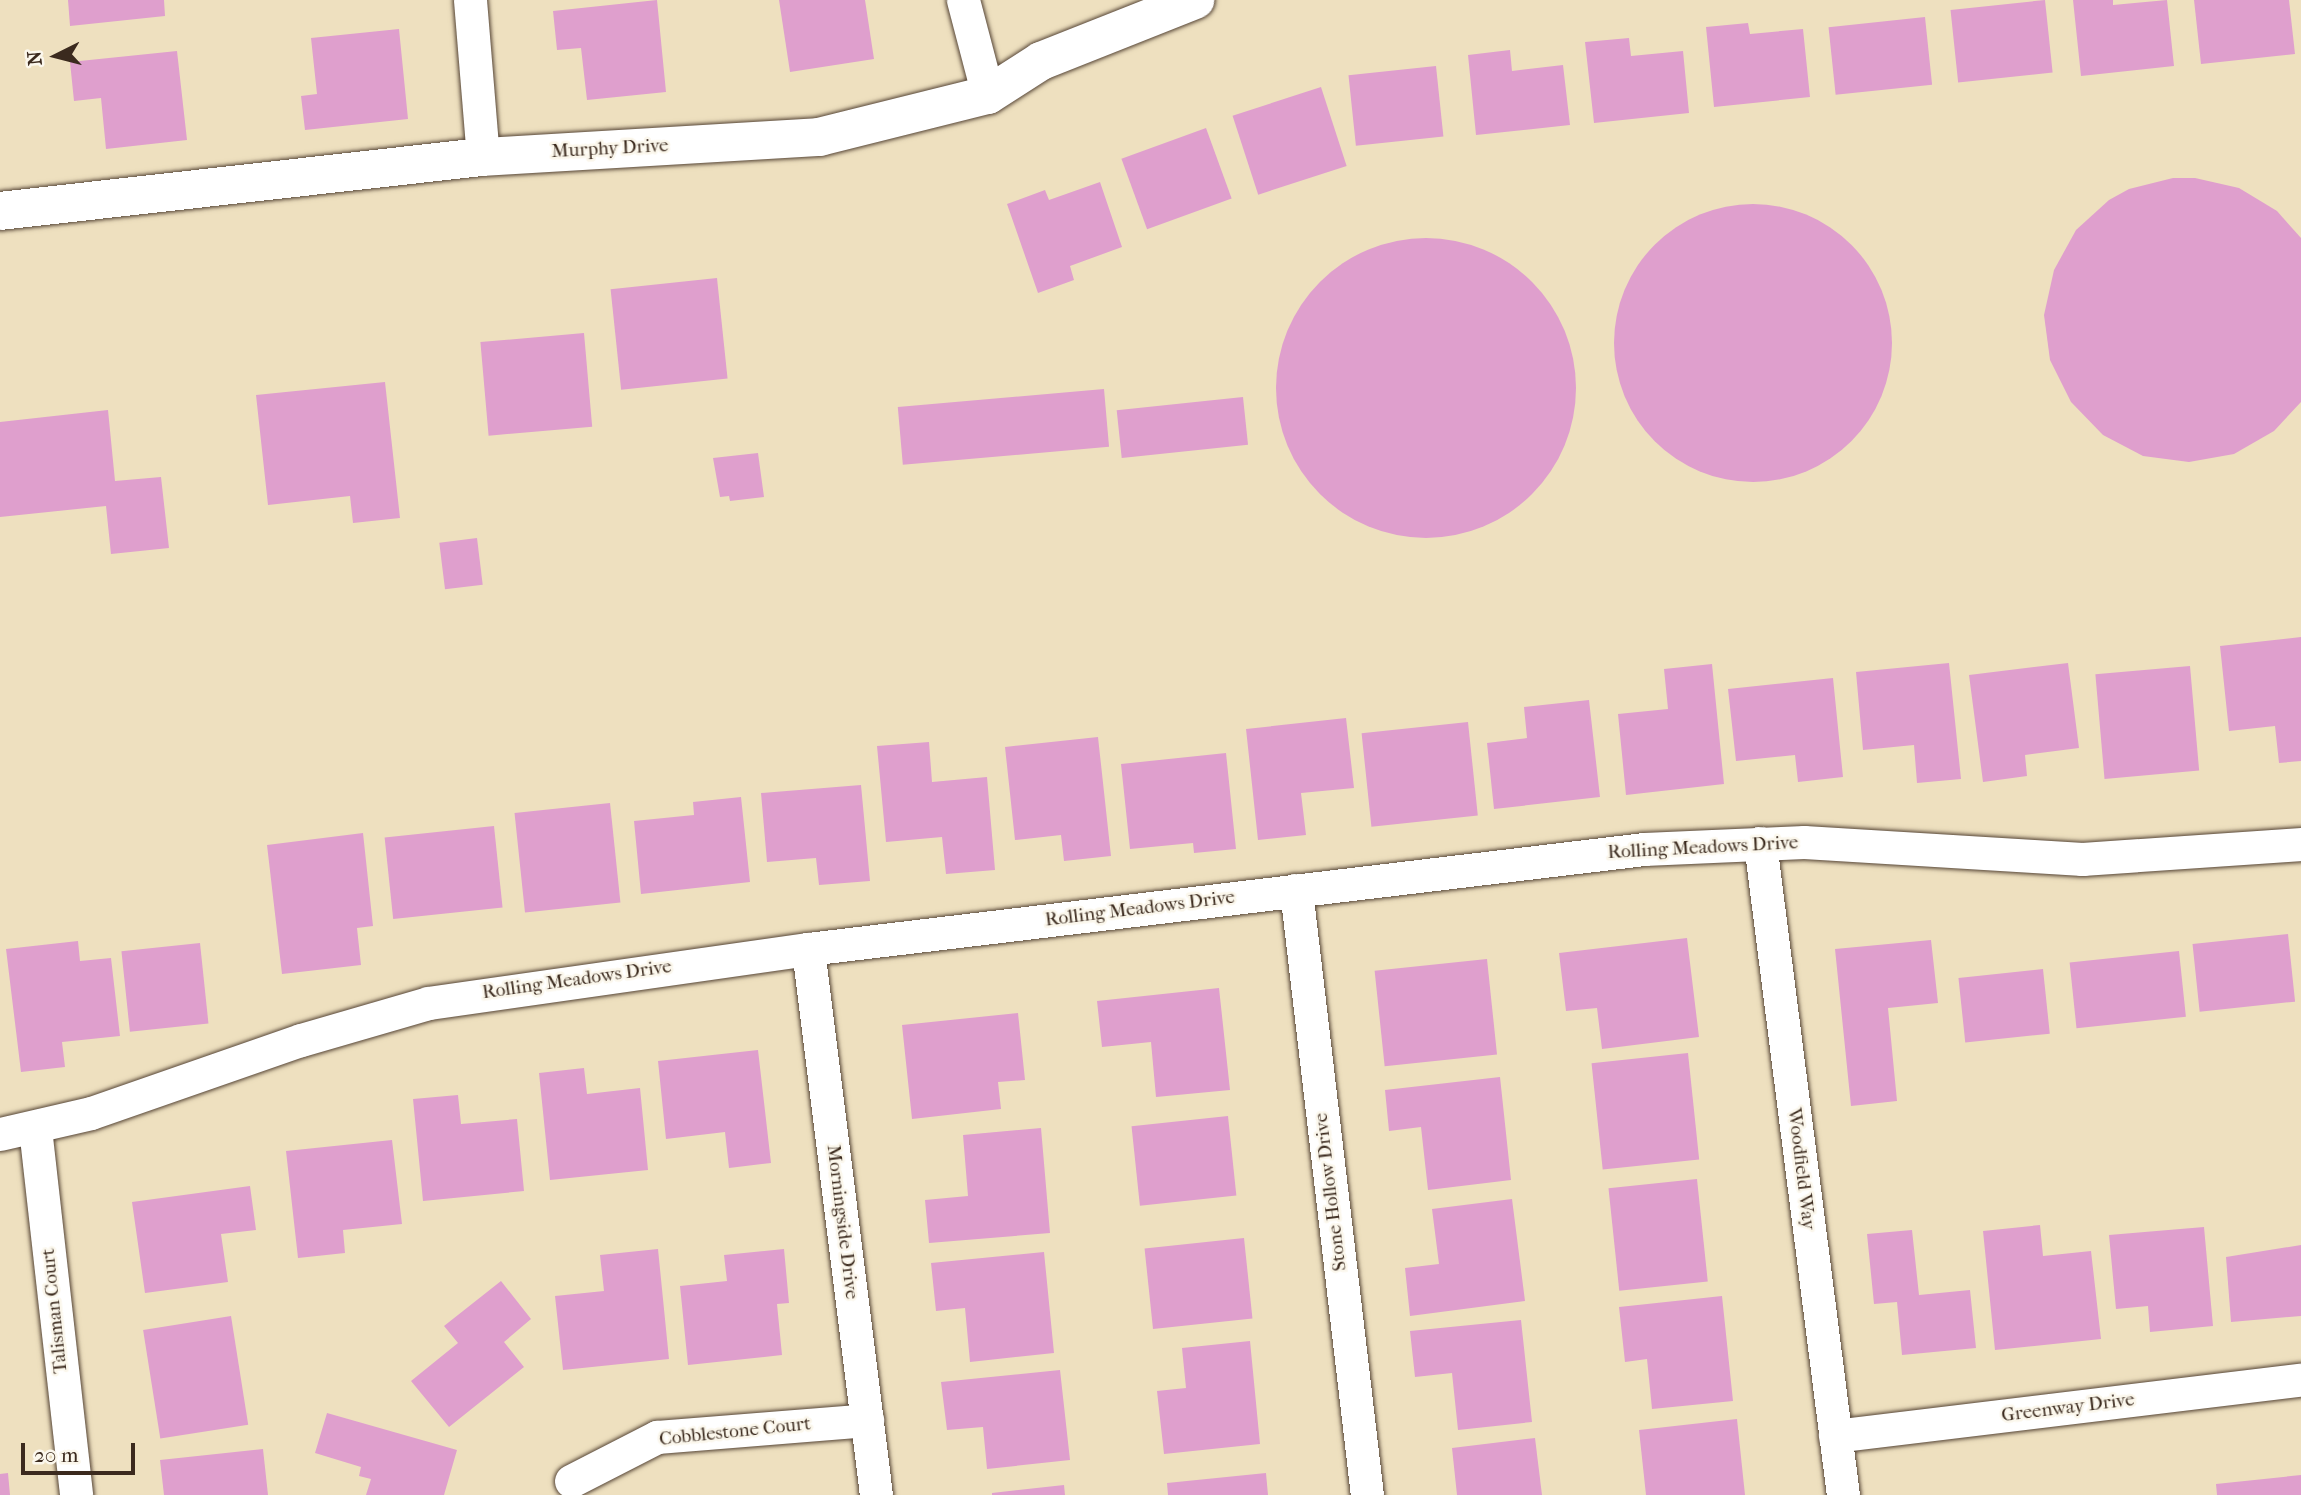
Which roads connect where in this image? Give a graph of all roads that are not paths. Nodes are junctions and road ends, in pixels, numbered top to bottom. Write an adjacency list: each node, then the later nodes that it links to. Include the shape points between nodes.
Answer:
1 (470, 0): 5 (street)
2 (963, 0): 4 (street)
3 (1195, 0): 4 (street, Murphy Drive, via 1041,61)
4 (988, 95): 5 (street, Murphy Drive, via 819,137)
5 (483, 157): 6 (street, Murphy Drive)
6 (0, 211)
7 (1760, 843): 8 (street, Rolling Meadows Drive, via 2082,859); 9 (street, Rolling Meadows Drive, via 1644,849); 15 (street, Woodfield Way)
8 (2301, 844)
9 (1296, 890): 10 (street, Rolling Meadows Drive); 19 (street, Stone Hollow Drive)
10 (808, 949): 11 (street, Rolling Meadows Drive, via 428,1003); 14 (street, Morningside Drive)
11 (35, 1128): 12 (street, Rolling Meadows Drive); 17 (street, Talisman Court)
12 (0, 1134)
13 (2301, 1380): 15 (street, Greenway Drive)
14 (867, 1420): 16 (street, Cobblestone Court, via 657,1437); 18 (street, Morningside Drive)
15 (1835, 1436): 20 (street, Woodfield Way)
16 (571, 1481)
17 (76, 1495)
18 (876, 1495)
19 (1367, 1495)
20 (1843, 1495)

